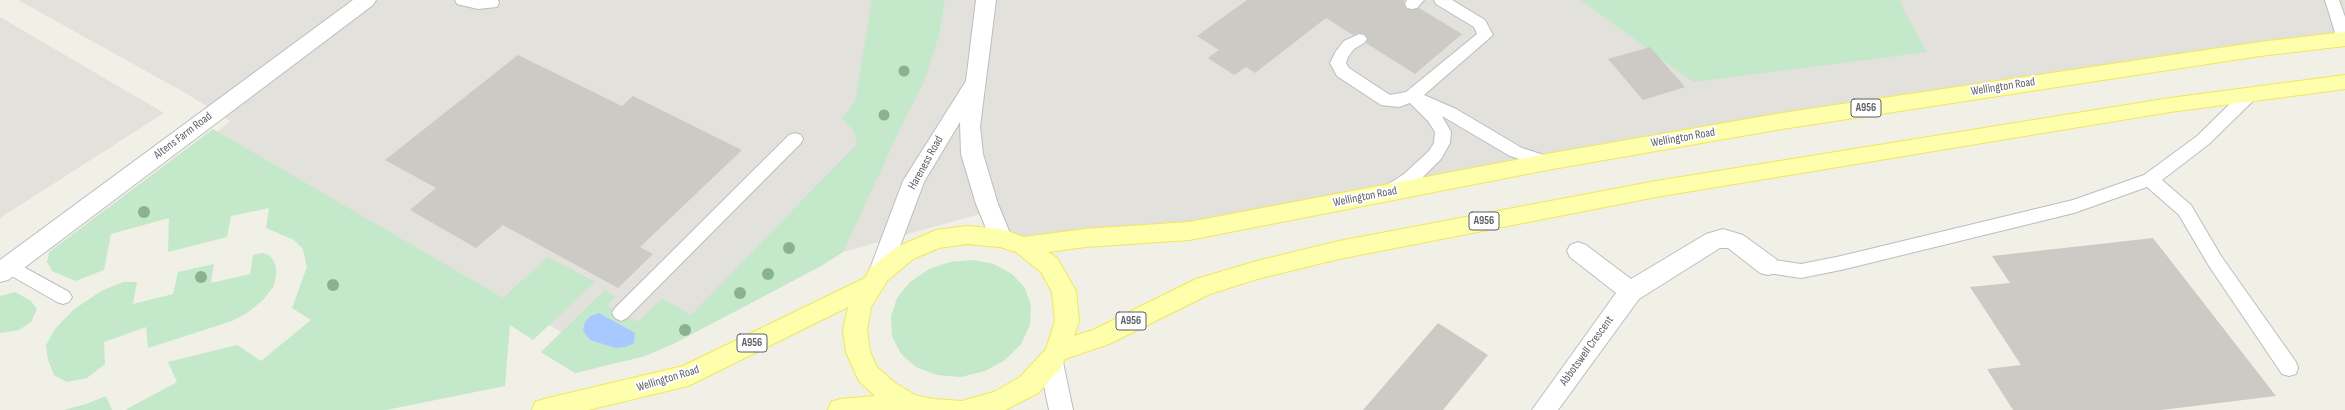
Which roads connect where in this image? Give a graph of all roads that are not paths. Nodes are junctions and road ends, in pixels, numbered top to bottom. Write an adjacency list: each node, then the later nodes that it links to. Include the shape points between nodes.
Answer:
1 (366, 0): 21 (street, Altens Farm Road)
2 (462, 0): 6 (lane, via 478,4)
3 (986, 0): 9 (street, Hareness Road)
4 (1441, 0): 12 (lane, via 1480,24 1485,35)
5 (2332, 0): 8 (lane)
6 (492, 3)
7 (1359, 39): 12 (lane, via 1340,55 1338,63 1343,72 1387,101 1399,101)
8 (2345, 39): 14 (main road, Wellington Road / A956, via 2260,49 1797,118)
9 (975, 81): 17 (street, Hareness Road, via 970,127 972,154 987,204); 22 (street, Hareness Road, via 914,181)
10 (2345, 82): 11 (main road, A956)
11 (2250, 94): 15 (lane, via 2203,140); 26 (main road, A956, via 1656,189 1339,250 1204,286 1101,337)
12 (1412, 96): 14 (lane, via 1450,113 1516,152); 16 (lane, via 1434,117 1443,132 1442,143 1435,155 1410,179)
13 (795, 139): 25 (lane)
14 (1547, 162): 16 (main road, Wellington Road / A956)
15 (2150, 180): 20 (lane, via 2074,206 1841,263 1800,271); 27 (lane, via 2185,210 2215,261)
16 (1390, 192): 18 (main road, Wellington Road / A956, via 1189,231 1085,238)
17 (1001, 238): 18 (main road, A956); 22 (main road, A956, via 967,235 936,240 905,253)
18 (1024, 246): 26 (main road, A956, via 1049,265 1064,291 1067,321)
19 (1578, 251): 23 (street)
20 (1768, 266): 23 (street, Abbotswell Crescent, via 1735,241 1718,239 1680,259)
21 (5, 269): 24 (lane)
22 (875, 279): 28 (main road, A956, via 860,306 855,330 858,352 868,374 886,391); 29 (main road, Wellington Road / A956, via 688,375)
23 (1631, 292): 35 (street, Abbotswell Crescent)
24 (62, 297)
25 (621, 313)
26 (1054, 357): 33 (main road, A956, via 1029,385 1006,398); 34 (street)
27 (2289, 368)
28 (909, 404): 30 (main road, A956); 31 (main road, A956)
29 (544, 410)
30 (840, 410)
31 (933, 410): 32 (main road, A956)
32 (958, 410)
33 (967, 410)
34 (1061, 410)
35 (1544, 410)

